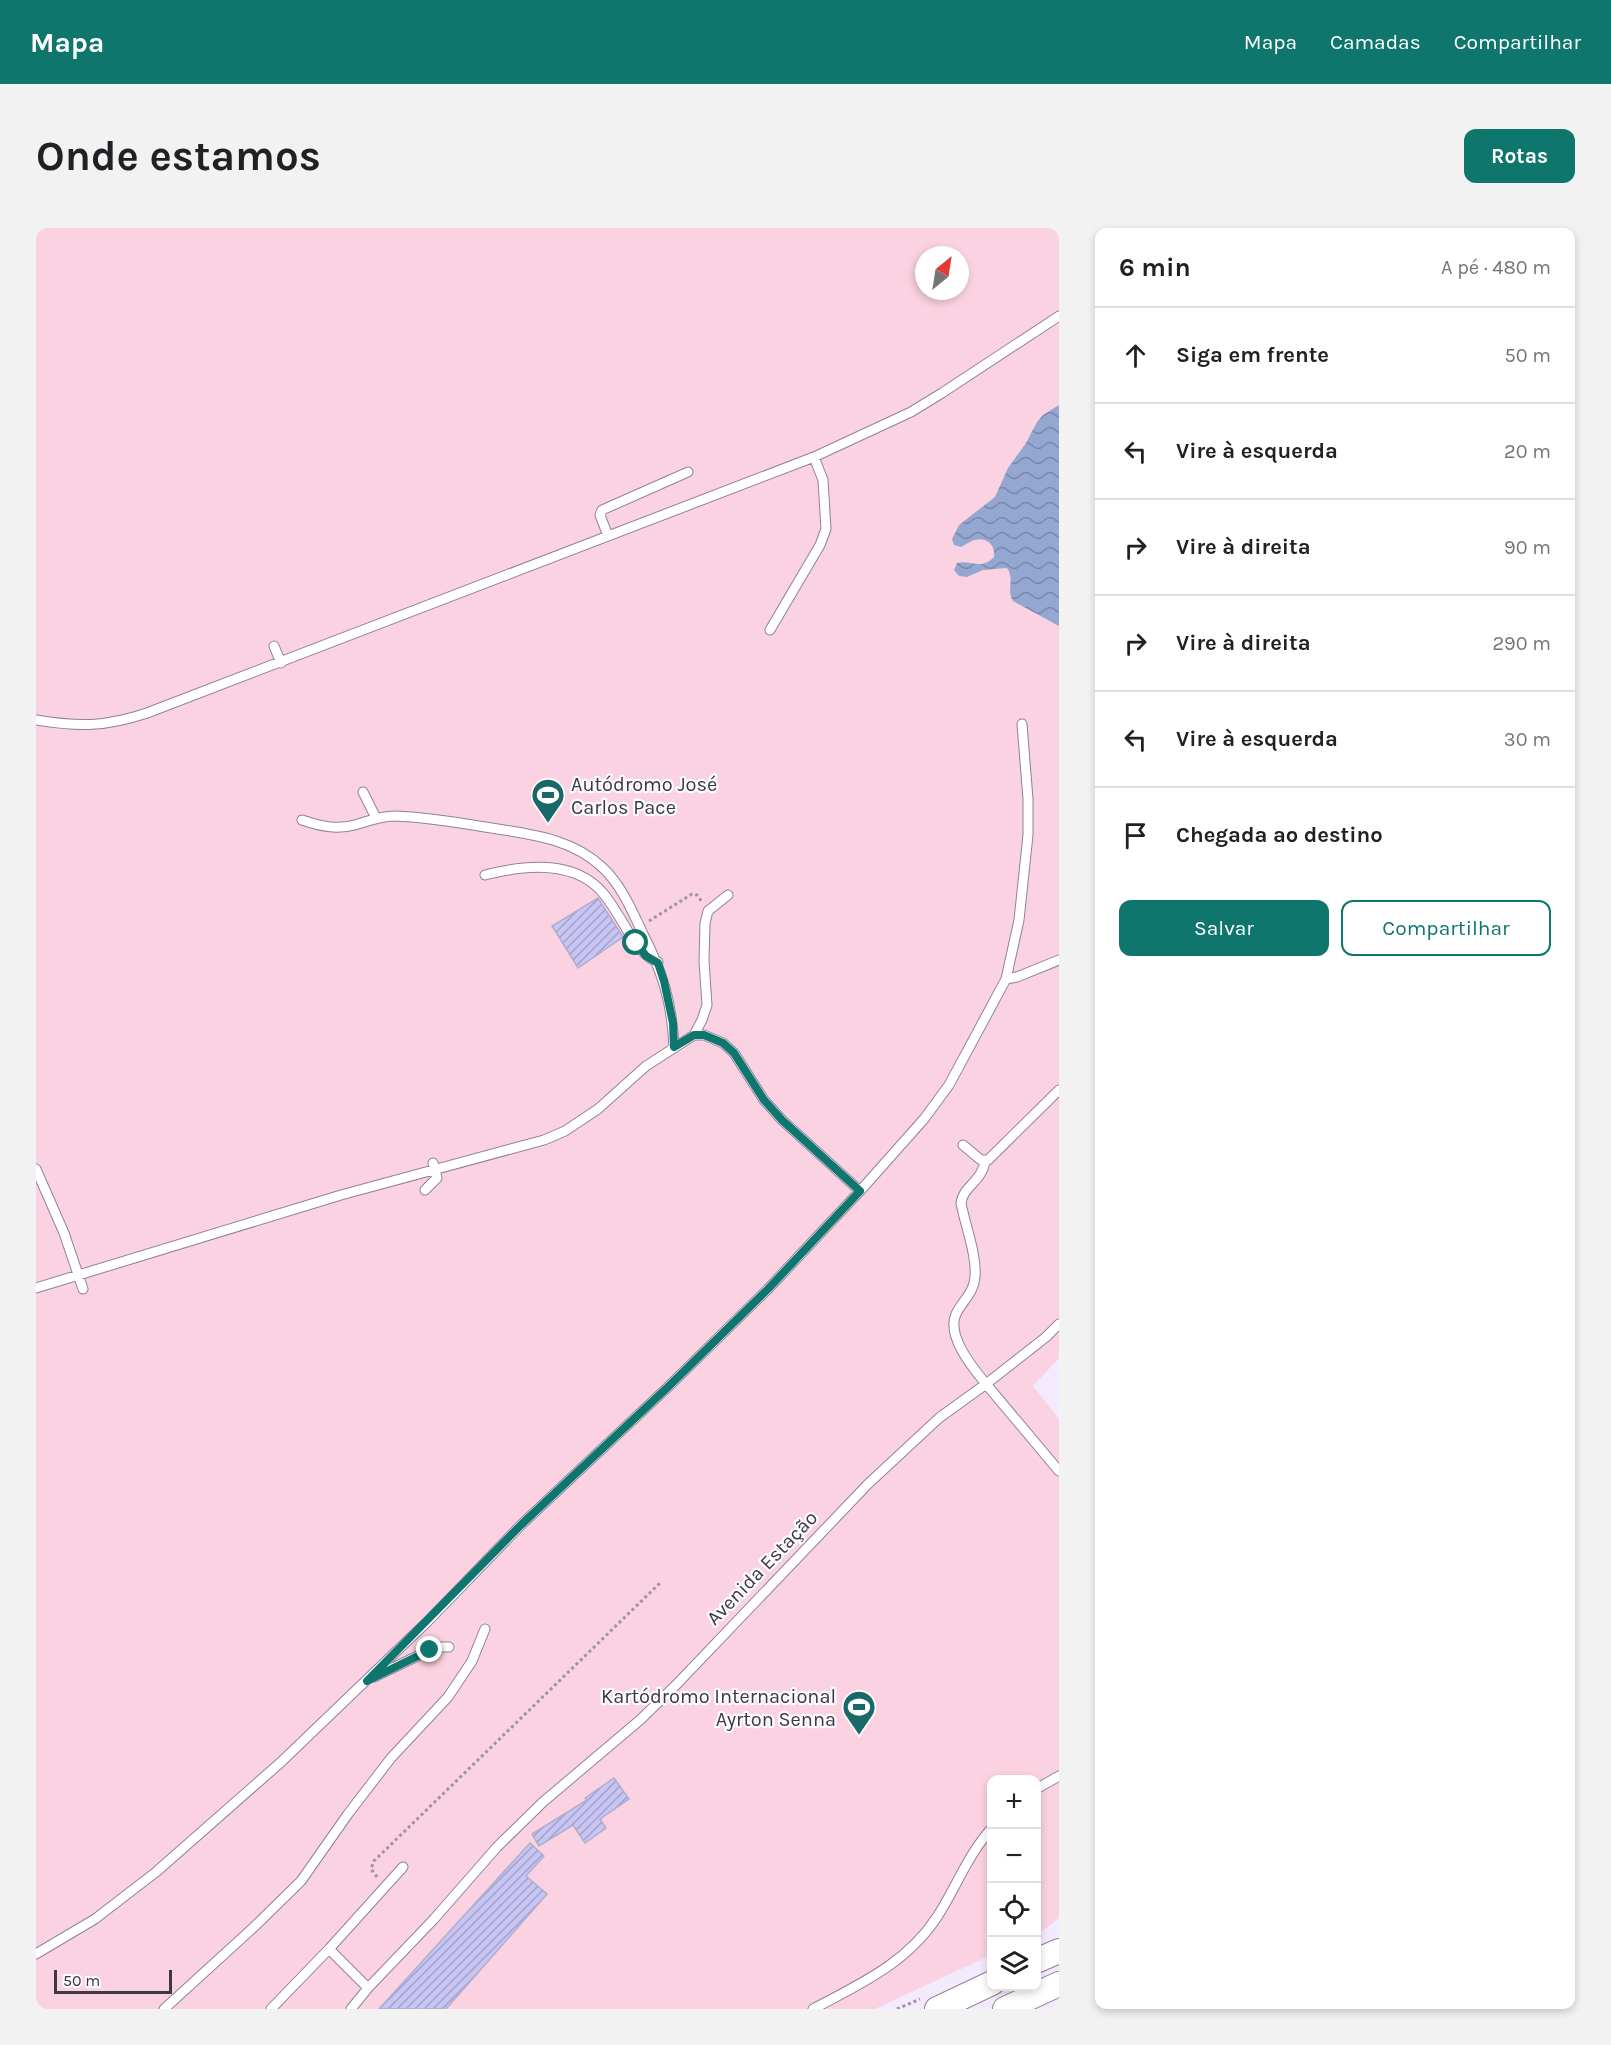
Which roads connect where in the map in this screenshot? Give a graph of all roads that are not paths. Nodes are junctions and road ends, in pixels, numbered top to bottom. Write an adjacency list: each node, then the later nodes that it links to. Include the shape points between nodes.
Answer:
1 (1059, 315): 2 (lane, via 910,412)
2 (814, 457): 4 (lane); 5 (lane, via 823,480 826,529)
3 (688, 472): 4 (lane, via 602,510 600,515)
4 (608, 536): 7 (lane)
5 (770, 630)
6 (274, 646): 7 (lane)
7 (281, 663): 8 (lane, via 123,721 87,725)
8 (36, 720)
9 (1022, 724): 17 (lane, via 1028,835 1019,920)
10 (363, 792): 11 (lane)
11 (376, 818): 12 (lane, via 333,828); 16 (lane, via 444,819 561,842 610,875)
12 (302, 820)
13 (485, 874): 16 (lane, via 548,867 587,880 604,894 646,956)
14 (728, 895): 18 (lane, via 708,911 703,933 707,1005)
15 (1059, 960): 17 (lane)
16 (658, 963): 19 (lane, via 670,1002)
17 (1006, 979): 26 (lane, via 949,1085)
18 (694, 1035): 19 (lane); 26 (lane, via 712,1037 734,1053 782,1120)
19 (674, 1047): 23 (lane, via 565,1131 544,1140)
20 (1059, 1090): 22 (lane)
21 (963, 1145): 22 (lane)
22 (985, 1161): 31 (lane, via 979,1177 961,1198 975,1276 954,1323 956,1338 969,1363)
23 (434, 1166): 25 (lane, via 436,1180); 27 (lane)
24 (36, 1169): 27 (lane)
25 (425, 1190)
26 (860, 1191): 35 (lane, via 768,1289 521,1525)
27 (78, 1275): 28 (lane); 29 (lane)
28 (36, 1288)
29 (83, 1288)
30 (1059, 1324): 31 (lane, Avenida Estação)
31 (986, 1384): 32 (lane); 44 (lane, Avenida Estação, via 939,1418 868,1484 676,1685 497,1847)
32 (1059, 1471)
33 (485, 1629): 45 (lane, via 472,1661 448,1697 385,1766 301,1881)
34 (449, 1647): 35 (lane, via 430,1650)
35 (367, 1681): 41 (lane, via 280,1764 156,1872 95,1919)
36 (1059, 1776): 37 (lane)
37 (1041, 1786)
38 (991, 1829): 48 (lane, via 936,1918 906,1954 882,1972)
39 (403, 1867): 40 (lane)
40 (329, 1949): 44 (lane); 46 (lane)
41 (36, 1954)
42 (1059, 1984): 50 (street)
43 (987, 1985): 49 (street)
44 (368, 1988): 47 (lane, Avenida Estação)
45 (164, 2009)
46 (271, 2009)
47 (351, 2009)
48 (813, 2009)
49 (937, 2009)
50 (1005, 2009)

